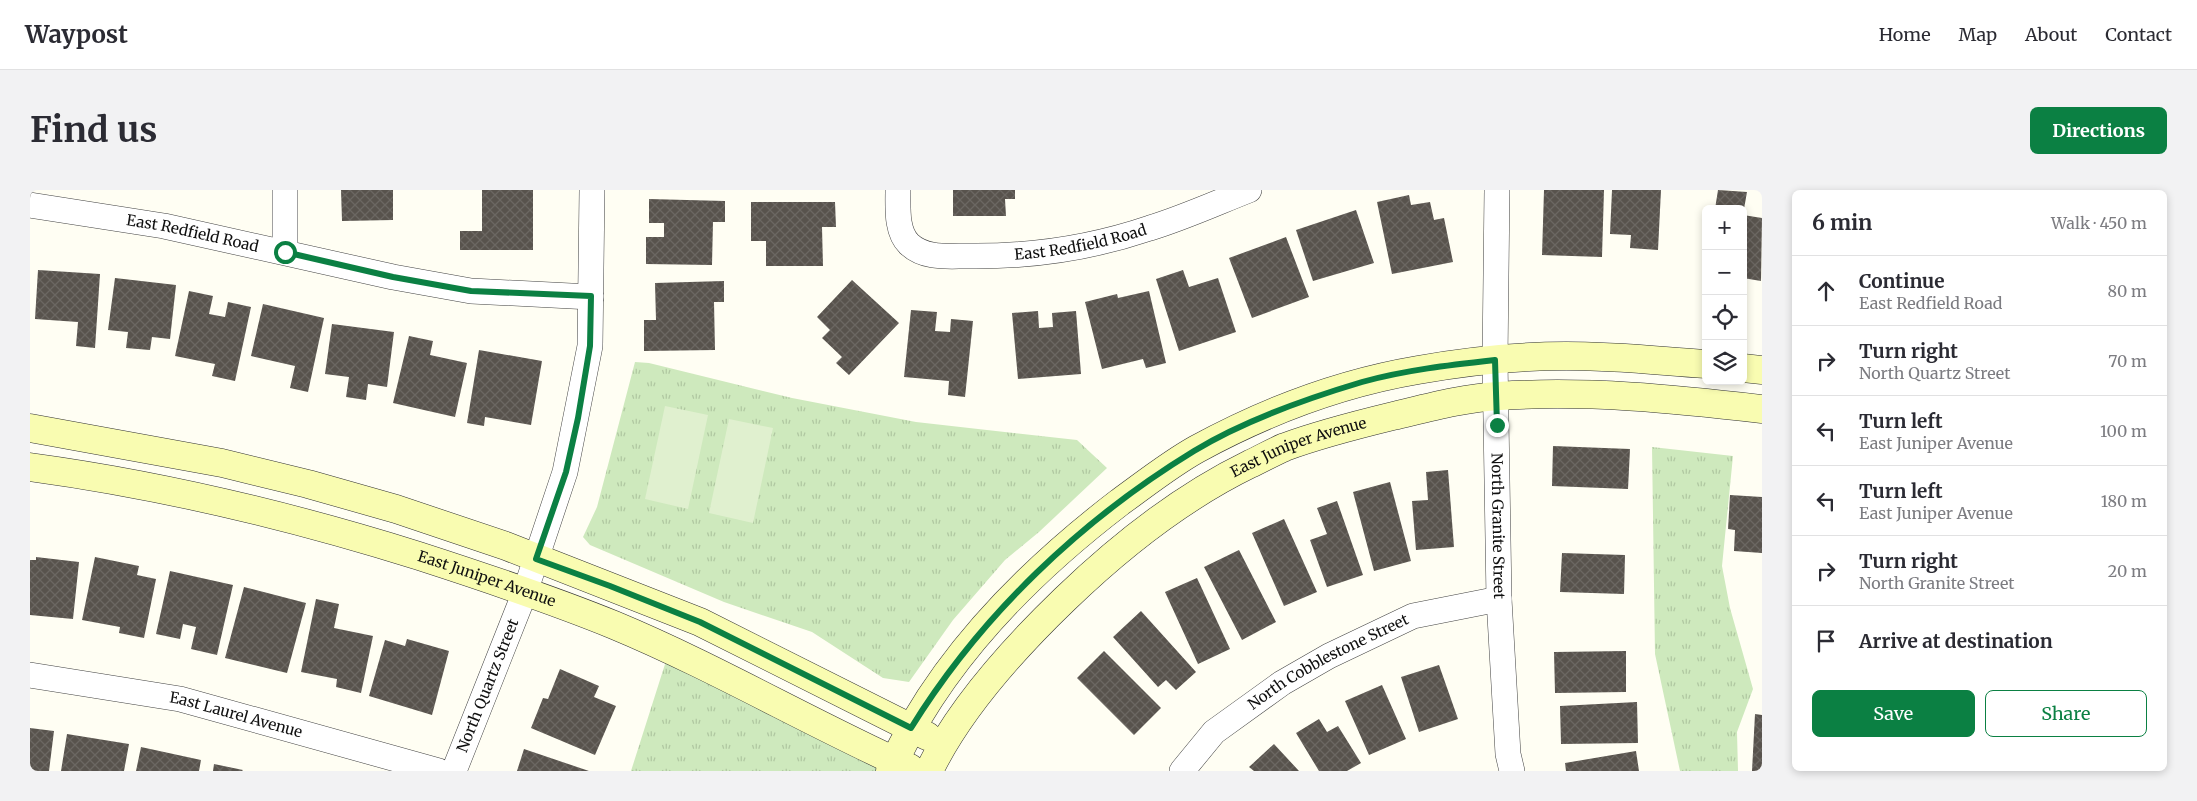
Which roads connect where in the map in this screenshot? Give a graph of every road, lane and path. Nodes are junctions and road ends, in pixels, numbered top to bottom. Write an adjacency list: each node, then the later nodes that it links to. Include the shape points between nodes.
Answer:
1 (285, 190): 7 (street)
2 (592, 190): 8 (street, North Quartz Street)
3 (898, 190): 4 (street, East Redfield Road, via 899,222 908,243 917,250 940,256 1014,255 1075,248 1150,228)
4 (1249, 190)
5 (1497, 190): 9 (street, North Granite Street)
6 (30, 205): 7 (street, East Redfield Road, via 164,226)
7 (285, 252): 8 (street, East Redfield Road, via 471,291)
8 (591, 296): 17 (street, North Quartz Street, via 590,346 578,418 566,472)
9 (1495, 360): 10 (street, via 1601,356); 13 (street, North Granite Street); 21 (street, via 1417,370 1362,382 1308,400 1255,420 1196,450 1146,483 1055,554 981,632 954,665)
10 (1702, 364)
11 (1747, 368): 12 (street)
12 (1762, 370)
13 (1496, 396): 14 (street, East Juniper Avenue, via 1563,394 1626,397); 19 (street, North Granite Street); 21 (street, East Juniper Avenue, via 1409,412 1283,448 1230,474 1175,507 1121,547 1036,626)
14 (1762, 409)
15 (30, 428): 17 (street, via 222,462 308,484 405,512)
16 (30, 467): 18 (street, East Juniper Avenue, via 179,492 279,515 394,548)
17 (536, 559): 18 (street, North Quartz Street); 21 (street, via 700,622)
18 (525, 592): 21 (street, East Juniper Avenue, via 612,624); 23 (street, North Quartz Street)
19 (1499, 599): 24 (street, North Cobblestone Street, via 1413,616 1330,656 1282,683 1214,732); 25 (street, North Granite Street, via 1508,754)
20 (30, 675): 22 (street, East Laurel Avenue, via 180,699)
21 (915, 756)
22 (439, 771)
23 (454, 771)
24 (1182, 771)
25 (1512, 771)

